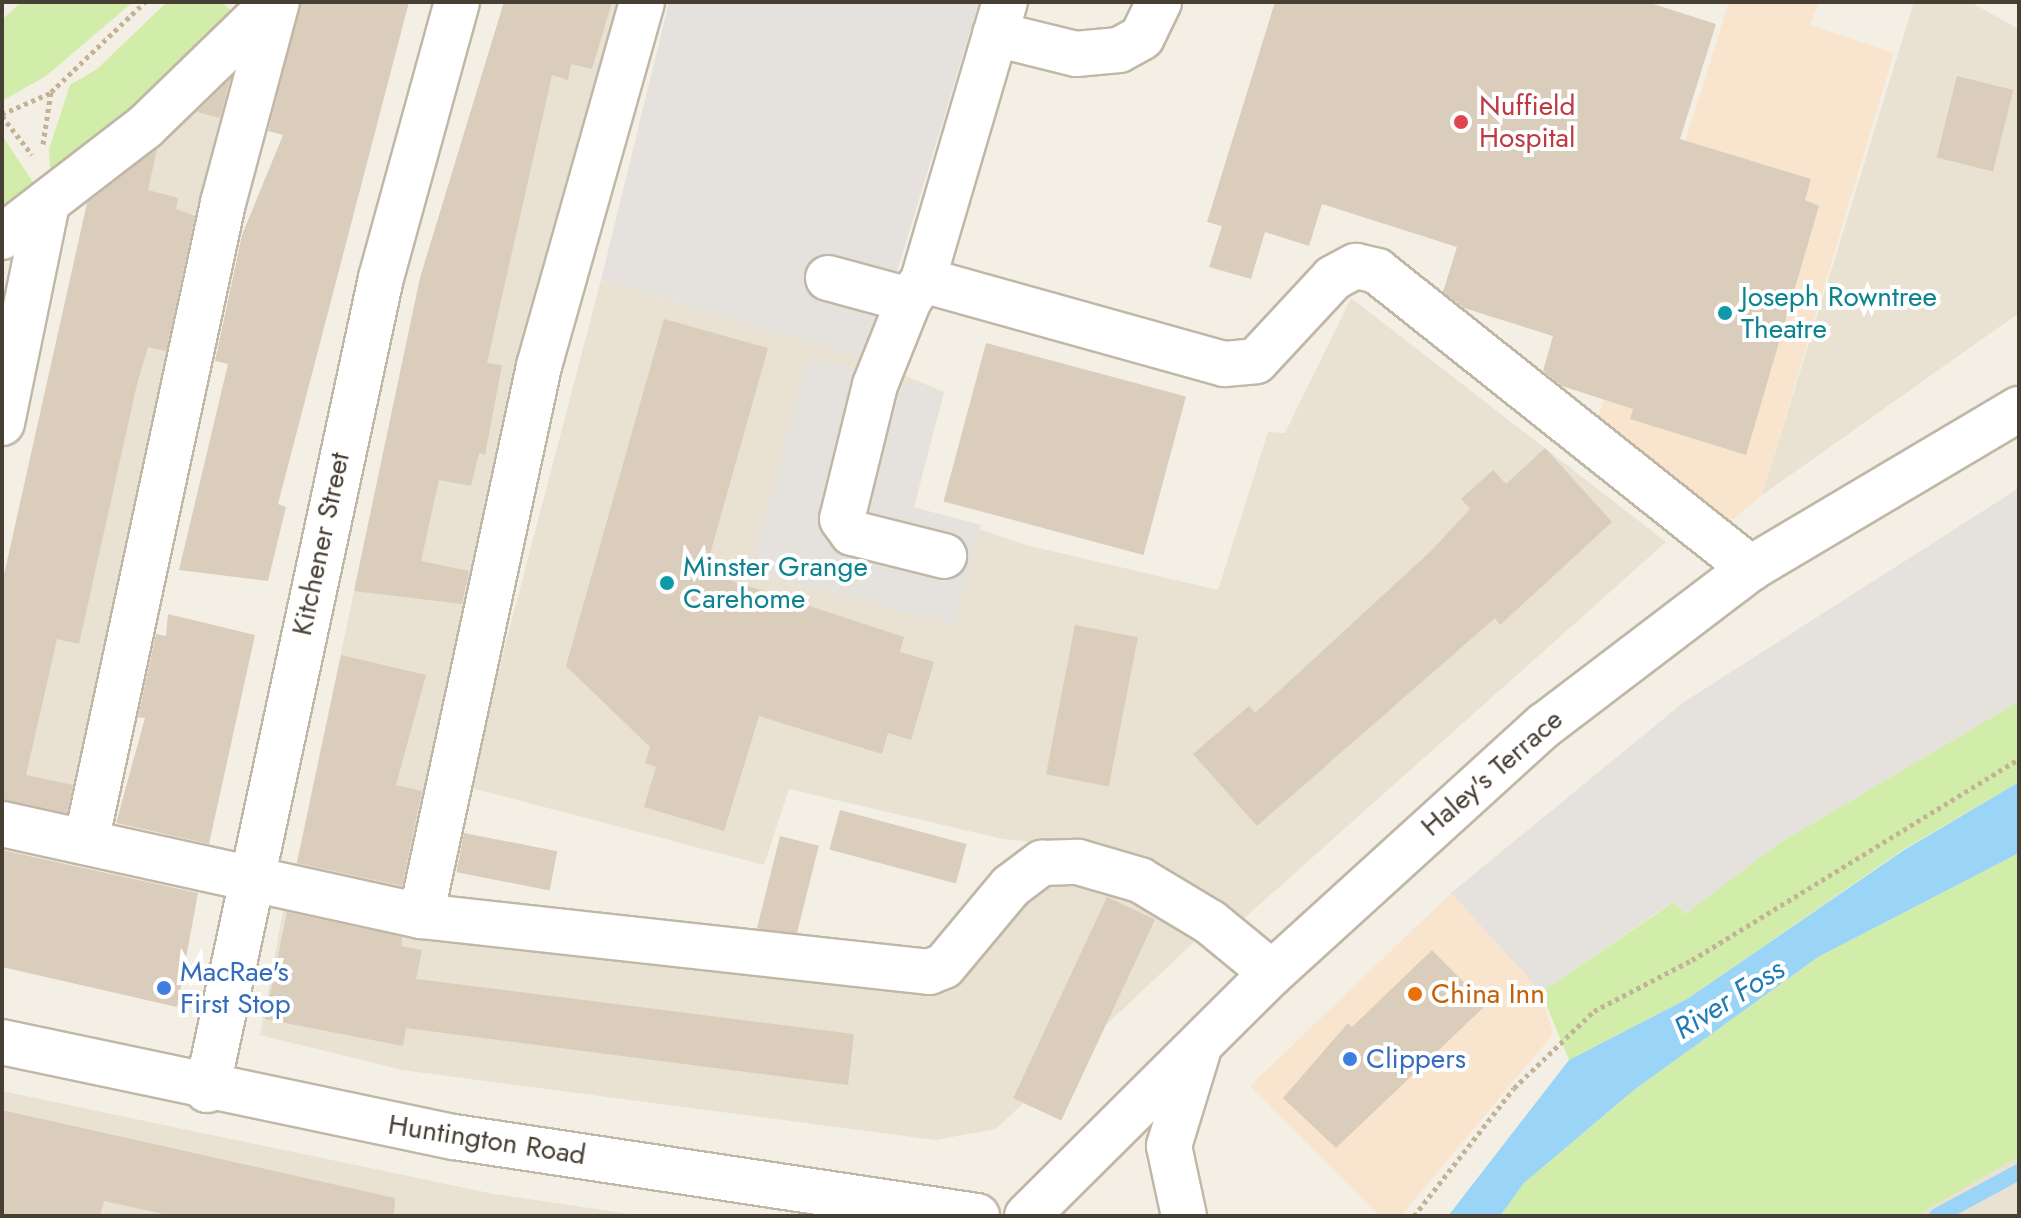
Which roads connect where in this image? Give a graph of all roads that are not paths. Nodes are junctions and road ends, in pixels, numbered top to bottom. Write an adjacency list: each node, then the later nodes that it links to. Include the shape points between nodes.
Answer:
1 (275, 2): 6 (street, via 145,127); 15 (street, via 223,203)
2 (457, 2): 16 (street, Kitchener Street, via 381,278)
3 (642, 2): 17 (street, via 539,366)
4 (1159, 2): 5 (street, via 1142,37 1119,50 1076,54)
5 (1000, 18): 9 (street)
6 (47, 203): 7 (street); 11 (street)
7 (2, 237)
8 (828, 278): 9 (street)
9 (916, 290): 12 (street, via 875,385 842,519 852,533); 13 (street, via 1224,364 1256,361 1333,278 1356,266 1377,271)
10 (2019, 409): 13 (street, Haley's Terrace)
11 (2, 423)
12 (944, 556)
13 (1751, 568): 18 (street, Haley's Terrace, via 1545,725)
14 (2, 824): 15 (street)
15 (86, 842): 16 (street)
16 (246, 882): 17 (street); 21 (street, Kitchener Street)
17 (421, 916): 18 (street, via 929,972 944,966 1011,886 1042,863 1078,862 1140,880 1210,922)
18 (1272, 973): 19 (street, Haley's Terrace)
19 (1201, 1041): 23 (street, Haley's Terrace); 24 (street, via 1169,1146)
20 (2, 1042): 21 (street, Huntington Road)
21 (207, 1090): 22 (street, Huntington Road, via 454,1137)
22 (977, 1216)
23 (1027, 1216)
24 (1184, 1216)

